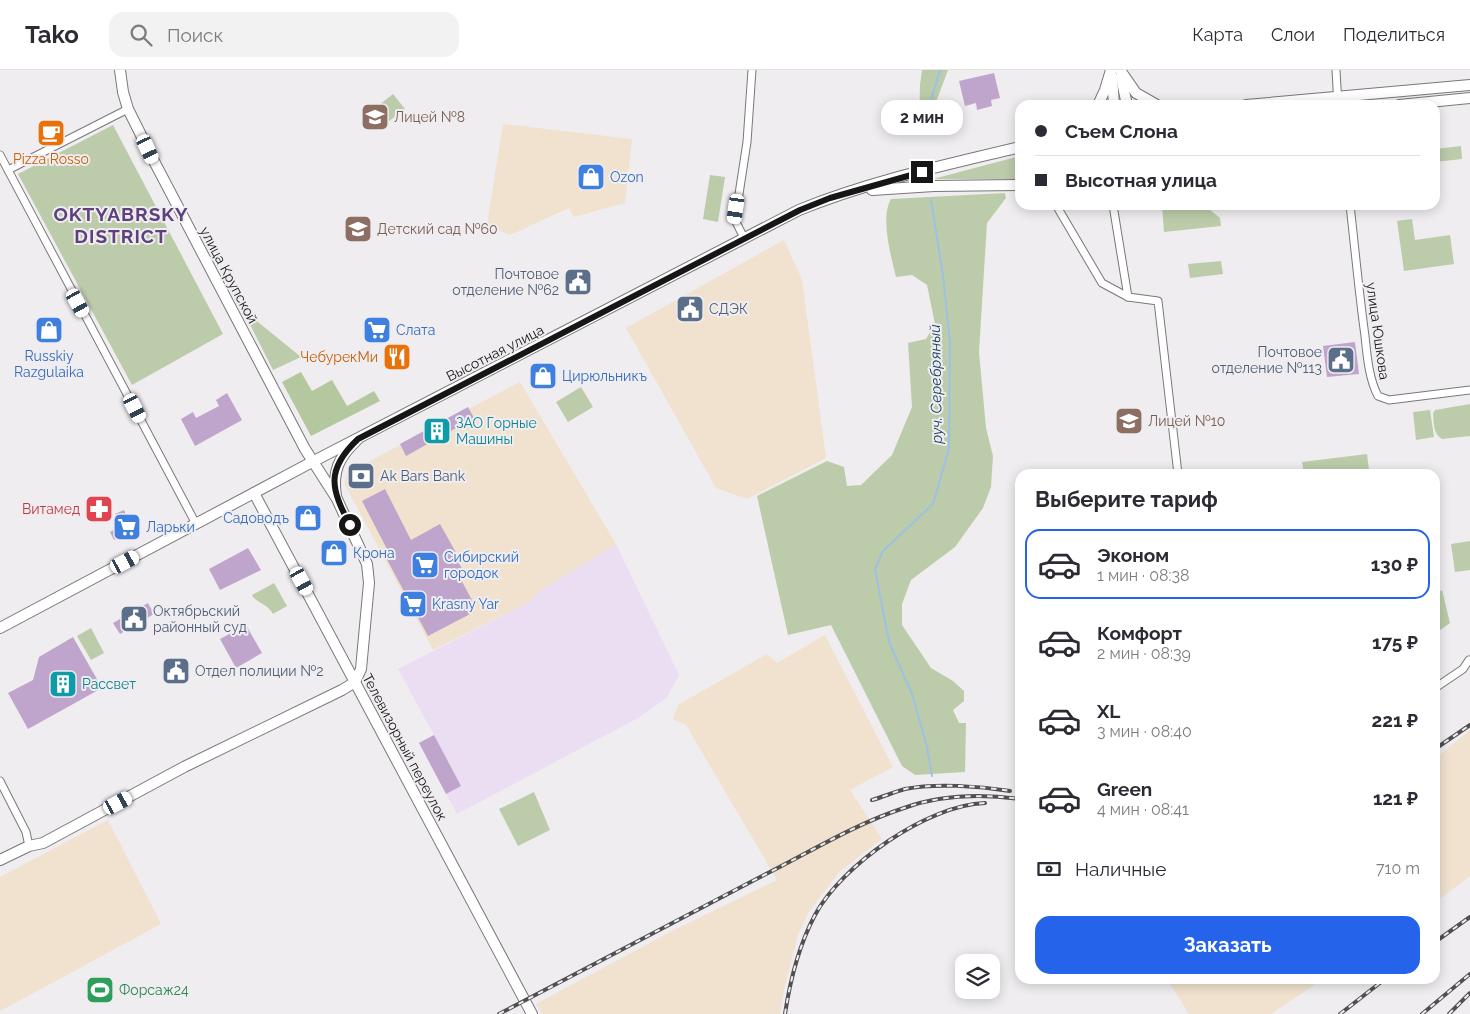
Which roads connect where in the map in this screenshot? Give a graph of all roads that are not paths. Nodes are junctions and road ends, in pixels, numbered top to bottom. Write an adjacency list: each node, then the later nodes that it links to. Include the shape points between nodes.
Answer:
1 (120, 70): 15 (main road, улица Крупской)
2 (752, 70): 24 (street, via 747,142 735,220)
3 (1111, 70): 8 (main road); 9 (main road)
4 (1120, 70): 10 (main road); 11 (main road, via 1136,92)
5 (1336, 70): 12 (street)
6 (1470, 85): 13 (main road)
7 (1470, 98): 14 (main road)
8 (1100, 100)
9 (1114, 100)
10 (1125, 100)
11 (1149, 100)
12 (1338, 100)
13 (1346, 100)
14 (1440, 101)
15 (128, 108): 18 (street); 28 (main road, улица Крупской)
16 (1015, 148): 20 (main road, Высотная улица)
17 (0, 155): 18 (street)
18 (8, 170): 32 (street)
19 (1015, 185): 20 (main road)
20 (851, 191): 24 (main road, Высотная улица, via 800,210)
21 (1062, 210): 25 (street, via 1102,283)
22 (1114, 210): 25 (street)
23 (1351, 210): 26 (street, улица Юшкова, via 1362,320 1373,387 1378,396 1389,400)
24 (744, 238): 27 (main road, Высотная улица)
25 (1128, 297): 29 (street, via 1158,301)
26 (1470, 390)
27 (358, 439): 28 (main road, Высотная улица); 31 (main road, via 340,460 334,481)
28 (312, 462): 30 (main road, Высотная улица); 31 (main road, улица Крупской)
29 (1177, 469)
30 (254, 493): 32 (main road, Высотная улица); 35 (main road, Телевизорный переулок)
31 (336, 500): 35 (main road, улица Крупской, via 367,564 367,608 361,669)
32 (196, 524): 33 (main road, Высотная улица)
33 (0, 628)
34 (1469, 660): 36 (street, via 1464,669)
35 (355, 682): 38 (main road, via 43,843); 40 (main road, Телевизорный переулок)
36 (1440, 685)
37 (0, 781): 38 (street, via 26,832)
38 (29, 846): 39 (main road)
39 (0, 860)
40 (532, 1014)

